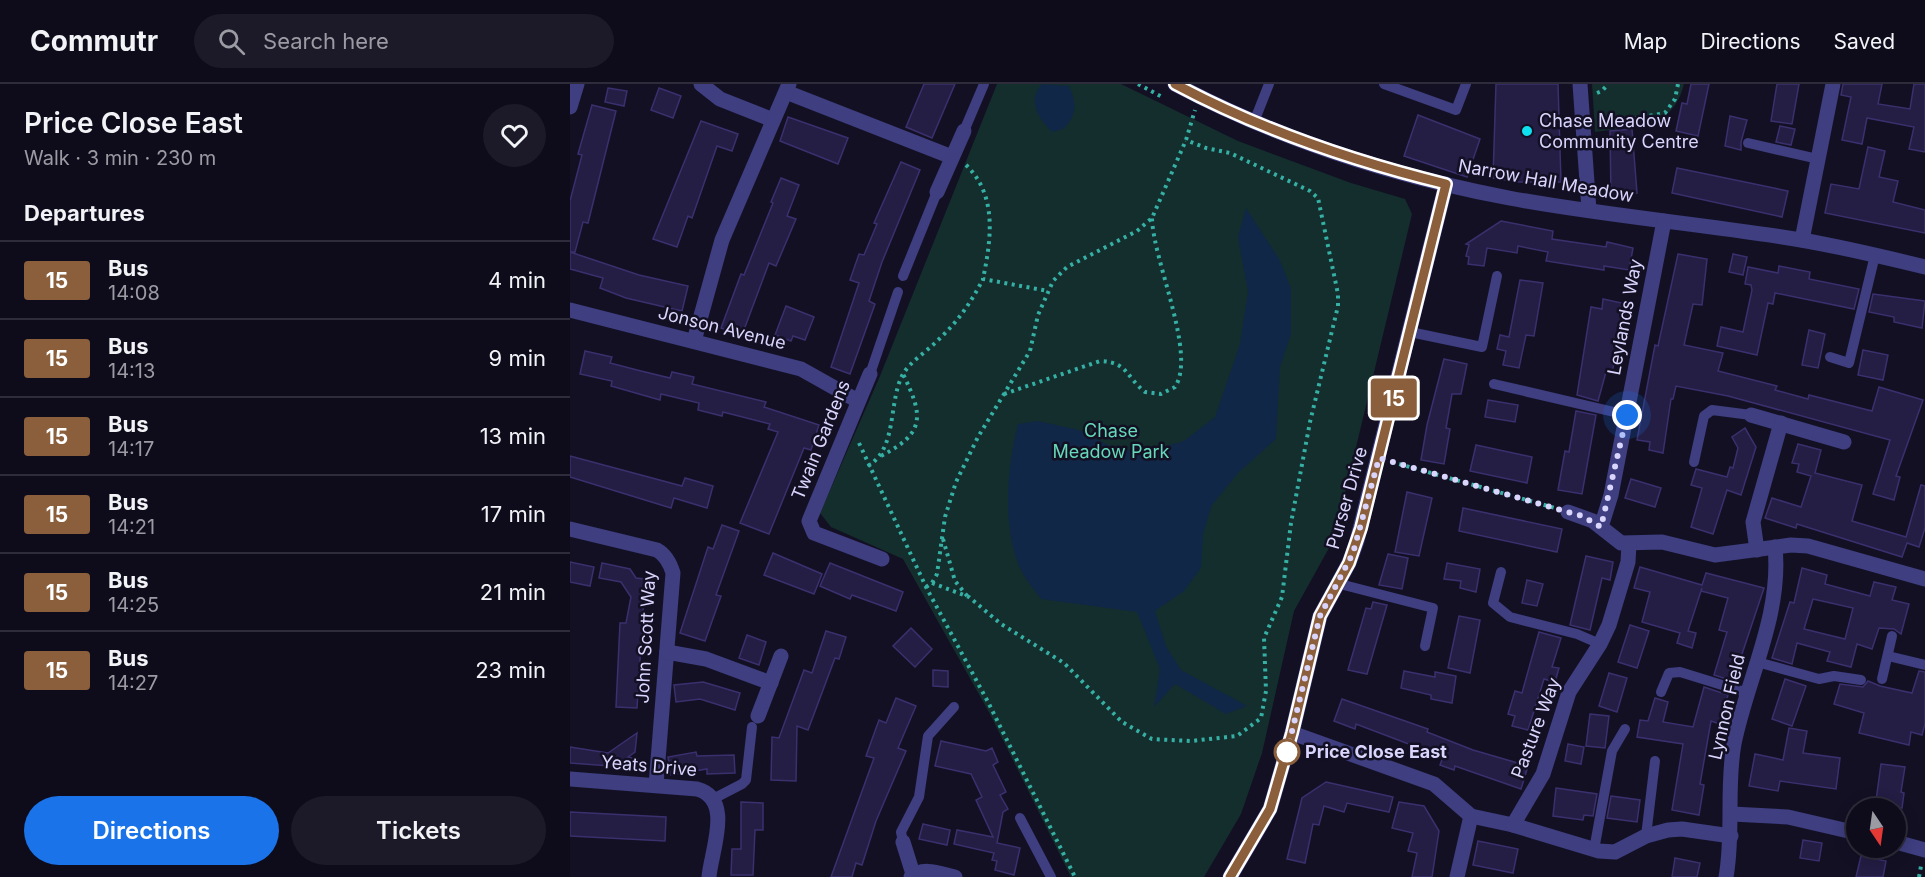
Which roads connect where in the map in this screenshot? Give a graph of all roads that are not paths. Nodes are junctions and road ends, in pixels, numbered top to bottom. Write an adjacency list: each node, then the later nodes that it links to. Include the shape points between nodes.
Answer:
1 (577, 84): 11 (street)
2 (701, 84): 12 (street, via 720,99)
3 (984, 84): 14 (lane)
4 (1175, 84): 13 (street, Narrow Hall Meadow)
5 (1269, 84): 13 (lane)
6 (1384, 84): 7 (lane, via 1456,110)
7 (1466, 84)
8 (1580, 84): 20 (street)
9 (1833, 84): 17 (street)
10 (787, 88): 12 (street); 16 (street)
11 (570, 106)
12 (773, 120): 30 (street, via 722,240)
13 (1254, 122): 18 (street, Narrow Hall Meadow, via 1358,160)
14 (964, 131): 16 (street)
15 (1748, 143): 17 (lane)
16 (952, 157): 19 (street)
17 (1818, 159): 22 (street)
18 (1446, 184): 20 (street, Narrow Hall Meadow); 29 (street, Purser Drive)
19 (937, 192): 25 (lane)
20 (1588, 210): 21 (street, Narrow Hall Meadow)
21 (1664, 221): 22 (street, Narrow Hall Meadow); 35 (street, Leylands Way)
22 (1802, 240): 23 (street, Narrow Hall Meadow)
23 (1875, 255): 24 (street, Narrow Hall Meadow); 31 (lane, via 1849,363)
24 (1925, 267)
25 (903, 276)
26 (1497, 276): 29 (lane, via 1482,347)
27 (898, 292): 32 (lane)
28 (570, 310): 30 (street, Jonson Avenue)
29 (1410, 332): 49 (street, Purser Drive, via 1353,553)
30 (694, 341): 34 (street, Jonson Avenue, via 801,369)
31 (1830, 357)
32 (870, 374): 34 (street, Twain Gardens)
33 (1494, 384): 35 (lane)
34 (858, 401): 46 (street, Twain Gardens, via 809,521 814,533)
35 (1627, 415): 41 (street, Leylands Way)
36 (1751, 415): 37 (street); 39 (lane, via 1712,410 1704,416)
37 (1781, 423): 38 (street); 45 (street, via 1754,515)
38 (1844, 442)
39 (1695, 462)
40 (1568, 512): 41 (street)
41 (1601, 527): 43 (street, via 1615,540)
42 (570, 530): 53 (street, John Scott Way, via 663,554 673,573)
43 (1629, 544): 45 (street, via 1662,542 1715,555); 51 (street, Pasture Way, via 1614,614)
44 (1775, 547): 45 (street); 48 (street, via 1808,546); 56 (street, Lynnon Field, via 1776,585)
45 (1757, 550)
46 (882, 559)
47 (1501, 572): 51 (lane, via 1493,603 1510,617)
48 (1925, 579)
49 (1336, 583): 52 (lane, via 1433,608); 66 (street, Purser Drive, via 1317,628)
50 (1892, 636): 55 (lane)
51 (1600, 644): 74 (street, Pasture Way, via 1569,692 1543,774)
52 (1425, 646)
53 (666, 652): 60 (street, via 706,659); 69 (street, John Scott Way)
54 (781, 656): 60 (street)
55 (1888, 656): 57 (lane); 58 (lane)
56 (1757, 662): 59 (lane, via 1819,679 1834,676); 62 (street, Lynnon Field)
57 (1925, 665)
58 (1882, 679)
59 (1861, 680)
60 (771, 683): 64 (street)
61 (1661, 692): 62 (lane, via 1669,673 1680,672)
62 (1748, 693): 71 (street, Lynnon Field, via 1731,765)
63 (954, 707): 78 (lane, via 928,736 919,797 901,832)
64 (755, 722): 70 (lane, via 746,780)
65 (1625, 729): 80 (lane, via 1612,751)
66 (1292, 733): 72 (street, via 1434,784); 86 (street, Purser Drive, via 1270,809)
67 (1655, 761): 76 (lane)
68 (570, 779): 69 (street, Yeats Drive)
69 (656, 785): 70 (street, Yeats Drive, via 697,789)
70 (713, 799): 83 (street, Yeats Drive, via 718,819)
71 (1732, 814): 75 (street, via 1788,818); 77 (street, Lynnon Field)
72 (1471, 816): 74 (street); 87 (street)
73 (1020, 818): 85 (lane)
74 (1513, 825): 80 (street)
75 (1846, 831)
76 (1646, 836): 77 (street, via 1682,829); 80 (street, via 1615,852)
77 (1731, 836): 88 (street, Lynnon Field)
78 (903, 842): 82 (street)
79 (1906, 845): 81 (street)
80 (1594, 850)
81 (1925, 850)
82 (912, 876): 84 (street, via 928,871)
83 (709, 877)
84 (955, 877)
85 (1051, 877)
86 (1230, 877)
87 (1457, 877)
88 (1726, 877)

